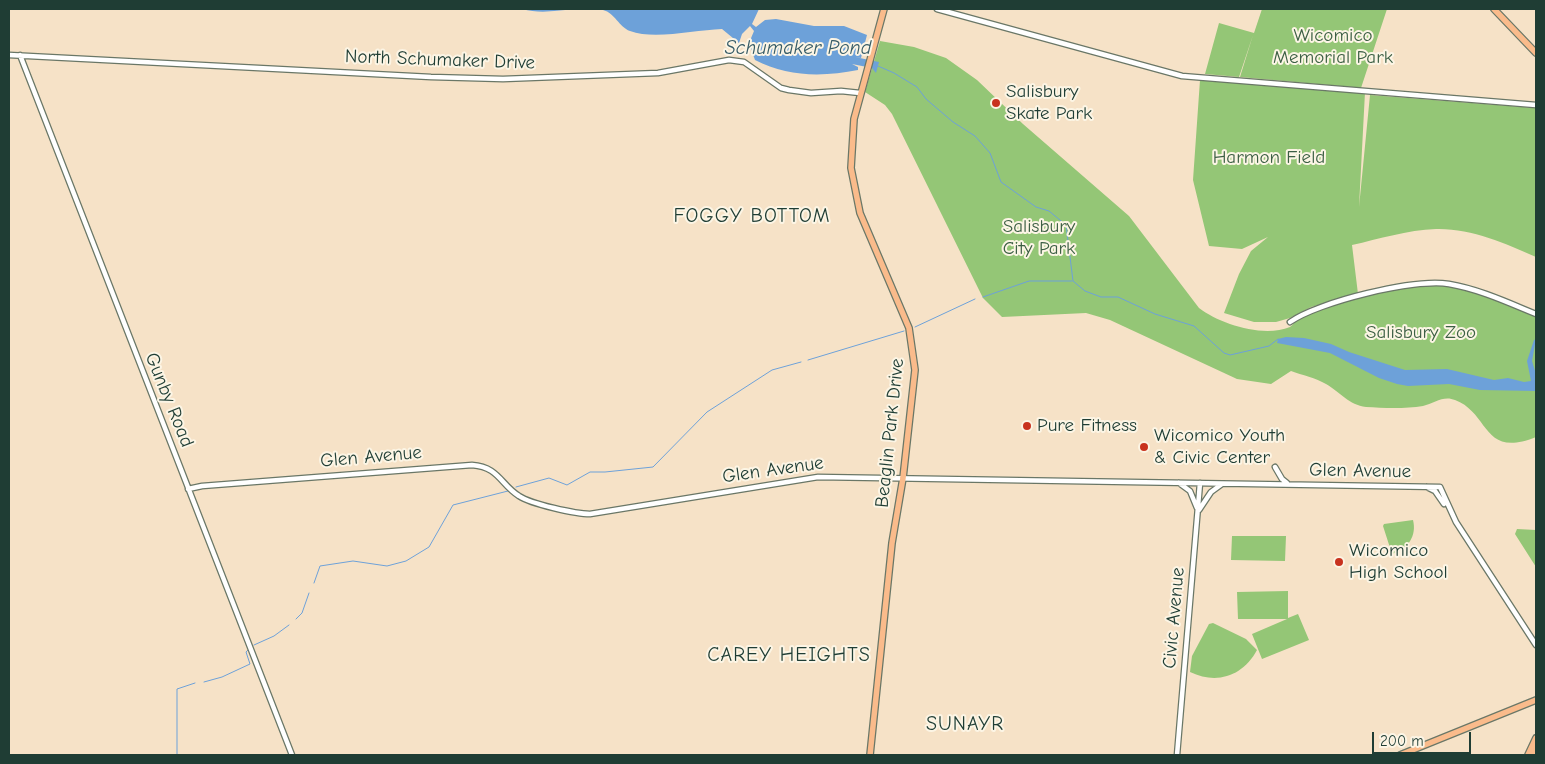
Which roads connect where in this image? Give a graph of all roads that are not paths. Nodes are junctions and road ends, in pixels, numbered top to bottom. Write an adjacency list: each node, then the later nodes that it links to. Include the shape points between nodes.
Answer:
1 (884, 9): 7 (main road, Beaglin Park Drive)
2 (937, 9): 8 (street, via 1182,76)
3 (1494, 9): 4 (main road)
4 (1536, 53)
5 (9, 55): 6 (street, North Schumaker Drive)
6 (20, 56): 7 (street, North Schumaker Drive, via 495,79 658,73 738,60 752,66 781,88 811,93); 18 (street, Gunby Road)
7 (860, 93): 12 (main road, Beaglin Park Drive, via 851,142 856,201 904,316 914,352 915,370)
8 (1536, 105)
9 (1536, 314): 10 (street, via 1463,288 1434,283 1406,286 1329,304)
10 (1290, 322)
11 (1276, 467): 16 (street, via 1282,479)
12 (903, 478): 13 (street, Glen Avenue); 18 (street, Glen Avenue, via 805,478 590,514 522,498 495,472 472,465); 26 (main road, Beaglin Park Drive, via 892,543)
13 (1178, 482): 14 (street, Glen Avenue); 20 (street, via 1190,491)
14 (1200, 483): 15 (street, Glen Avenue); 20 (street, Civic Avenue)
15 (1223, 483): 16 (street, Glen Avenue); 20 (street, via 1211,492)
16 (1291, 485): 17 (street, Glen Avenue)
17 (1425, 487): 19 (street, via 1435,491); 19 (street, Glen Avenue, via 1440,487)
18 (188, 489): 25 (street, Gunby Road)
19 (1448, 509): 21 (street)
20 (1198, 511): 27 (street, Civic Avenue)
21 (1536, 645)
22 (1536, 700): 28 (main road)
23 (1536, 738): 24 (main road)
24 (1532, 753)
25 (292, 755)
26 (870, 755)
27 (1177, 755)
28 (1400, 755)

